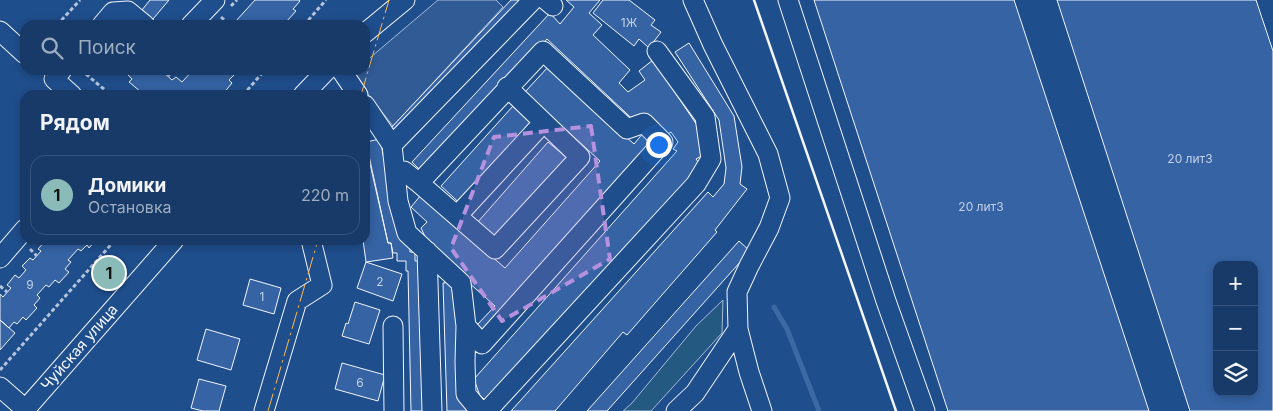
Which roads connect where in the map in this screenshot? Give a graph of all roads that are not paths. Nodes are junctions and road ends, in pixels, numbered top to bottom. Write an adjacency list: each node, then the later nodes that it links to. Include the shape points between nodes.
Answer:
1 (215, 0): 8 (street)
2 (405, 0): 9 (street)
3 (534, 0): 22 (street)
4 (693, 0): 33 (street, via 768,154 780,198 738,292)
5 (788, 0): 43 (street)
6 (107, 20): 7 (street, via 114,12 128,11)
7 (139, 20)
8 (196, 20)
9 (370, 29)
10 (0, 31): 11 (street)
11 (20, 49)
12 (657, 51): 40 (street, via 705,117 711,159 696,184)
13 (55, 75): 17 (street)
14 (321, 75): 18 (street)
15 (344, 75): 19 (street)
16 (508, 88): 21 (street); 24 (street); 32 (street, via 544,51 627,129 644,123 663,142 482,344)
17 (68, 90)
18 (308, 90)
19 (355, 90)
20 (370, 112): 22 (street)
21 (544, 123): 25 (street); 25 (street, via 580,157 495,249)
22 (392, 145): 23 (street)
23 (395, 172): 24 (street, via 404,171); 29 (street, via 398,201 407,233)
24 (419, 183): 25 (street)
25 (457, 216)
26 (20, 235): 30 (street)
27 (170, 245): 35 (street, Чуйская улица)
28 (311, 245): 36 (street, via 322,285 297,300)
29 (427, 251): 32 (street, via 461,283); 38 (street)
30 (0, 258)
31 (393, 326): 37 (street)
32 (466, 326): 39 (street, via 466,394)
33 (738, 329): 41 (street, via 695,394); 42 (street)
34 (0, 387): 35 (street, Чуйская улица)
35 (24, 410)
36 (264, 411)
37 (394, 411)
38 (432, 411)
39 (480, 411)
40 (487, 411)
41 (676, 411)
42 (762, 411)
43 (925, 411)

